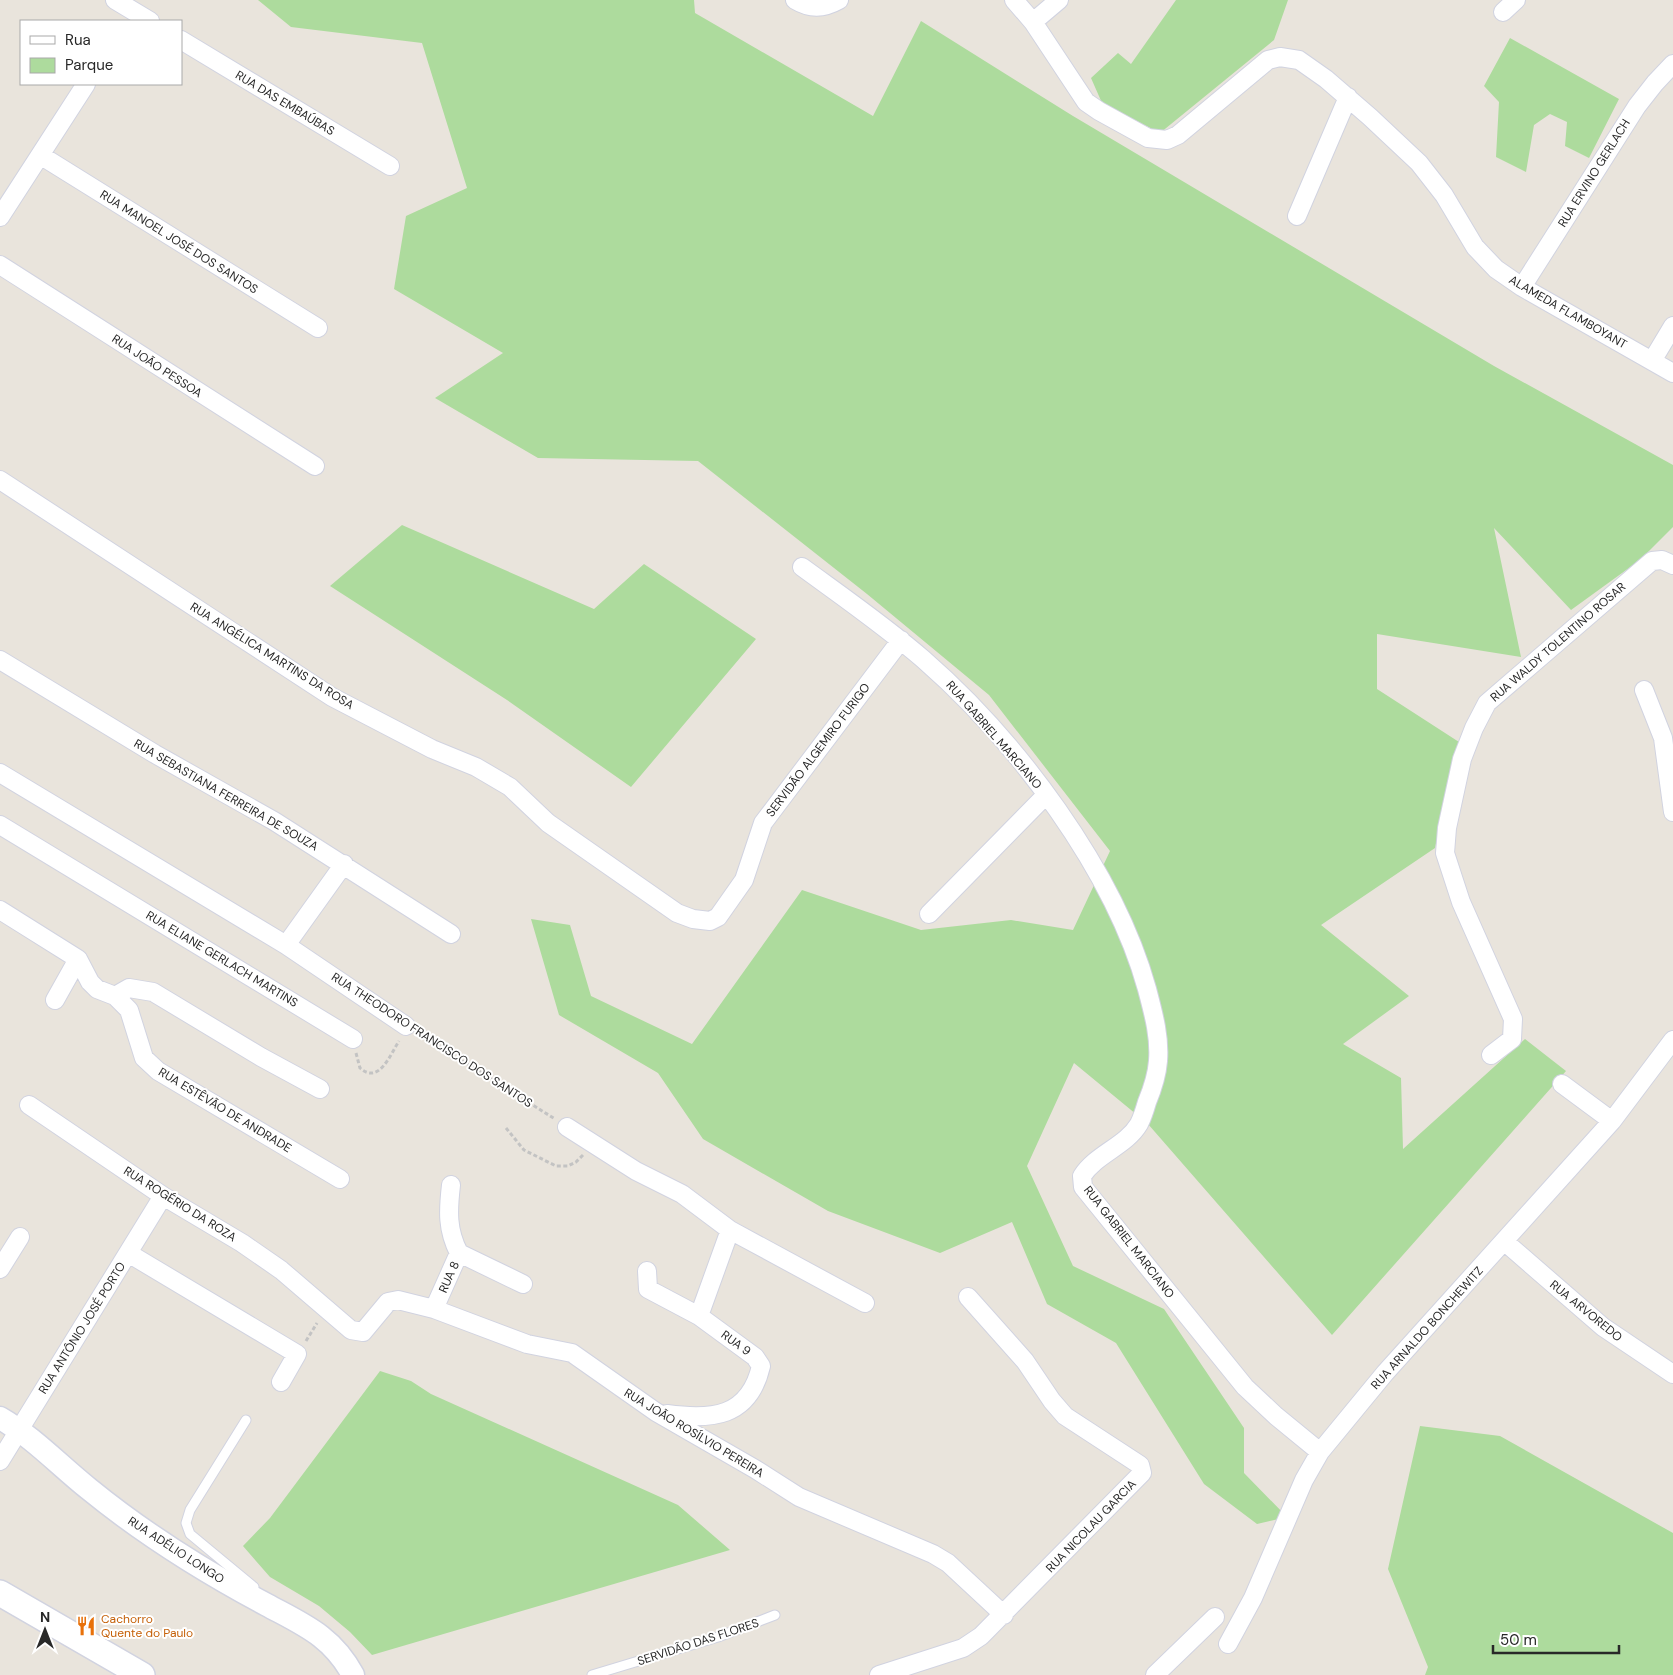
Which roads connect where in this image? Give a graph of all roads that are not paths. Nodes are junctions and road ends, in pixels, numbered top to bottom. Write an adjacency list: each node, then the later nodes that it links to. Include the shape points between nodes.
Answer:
1 (115, 0): 6 (street)
2 (795, 0): 3 (street, via 808,8 830,5)
3 (839, 0)
4 (1014, 0): 8 (street, ALAMEDA FLAMBOYANT)
5 (1059, 0): 8 (street)
6 (130, 16): 7 (street)
7 (146, 20)
8 (1033, 22): 12 (street, ALAMEDA FLAMBOYANT, via 1086,102 1136,133 1158,141 1178,135 1268,60 1280,56 1299,60)
9 (182, 41): 14 (street, RUA DAS EMBAÚBAS)
10 (1673, 64): 18 (street, RUA ERVINO GERLACH, via 1637,106)
11 (85, 85): 13 (street)
12 (1348, 97): 15 (street); 18 (street, ALAMEDA FLAMBOYANT, via 1419,163 1444,195 1474,247 1496,269)
13 (40, 156): 16 (street); 20 (street, RUA MANOEL JOSÉ DOS SANTOS)
14 (390, 166)
15 (1297, 216)
16 (0, 217)
17 (0, 265): 23 (street, RUA JOÃO PESSOA)
18 (1522, 287): 21 (street, ALAMEDA FLAMBOYANT)
19 (1673, 326): 21 (street)
20 (318, 328)
21 (1652, 361): 22 (street, ALAMEDA FLAMBOYANT)
22 (1673, 373)
23 (315, 466)
24 (0, 480): 38 (street, RUA ANGÉLICA MARTINS DA ROSA, via 332,697 432,749 476,767 510,787 548,823 677,912 693,919 710,921)
25 (1673, 565): 47 (street, RUA WALDY TOLENTINO ROSAR, via 1662,560 1652,561 1487,704 1462,759 1445,853 1461,902 1513,1019 1512,1039)
26 (802, 568): 27 (street, RUA GABRIEL MARCIANO)
27 (901, 640): 32 (street, RUA GABRIEL MARCIANO, via 967,701); 38 (street, SERVIDÃO ALGEMIRO FURIGO, via 763,823 744,880)
28 (0, 660): 35 (street, RUA SEBASTIANA FERREIRA DE SOUZA)
29 (1644, 690): 30 (street)
30 (1668, 741): 33 (street)
31 (0, 772): 40 (street, RUA THEODORO FRANCISCO DOS SANTOS)
32 (1046, 795): 37 (street); 75 (street, RUA GABRIEL MARCIANO, via 1099,872 1139,958 1156,1022 1158,1061 1138,1125 1088,1166 1082,1176 1083,1187 1245,1387)
33 (1673, 812)
34 (0, 825): 45 (street, RUA ELIANE GERLACH MARTINS)
35 (344, 864): 39 (street, RUA SEBASTIANA FERREIRA DE SOUZA); 40 (street)
36 (0, 910): 41 (street)
37 (928, 914)
38 (718, 917)
39 (451, 934)
40 (286, 945): 44 (street, RUA THEODORO FRANCISCO DOS SANTOS)
41 (78, 958): 42 (street, RUA ESTÊVÃO DE ANDRADE, via 97,990); 43 (street)
42 (115, 996): 49 (street, via 129,988 153,992); 53 (street, RUA ESTÊVÃO DE ANDRADE, via 129,1010 144,1058 158,1071)
43 (55, 1000)
44 (406, 1026)
45 (353, 1038)
46 (1673, 1040): 51 (street, RUA ARNALDO BONCHEWITZ)
47 (1491, 1055)
48 (1562, 1084): 51 (street)
49 (320, 1089)
50 (28, 1105): 55 (street, RUA ROGÉRIO DA ROZA)
51 (1612, 1121): 58 (street, RUA ARNALDO BONCHEWITZ)
52 (567, 1127): 56 (street, via 636,1172 682,1194)
53 (340, 1179)
54 (451, 1185): 60 (street, RUA 8, via 448,1222 451,1238)
55 (163, 1196): 59 (street, RUA ANTÔNIO JOSÉ PORTO); 66 (street, RUA ROGÉRIO DA ROZA, via 242,1242)
56 (730, 1230): 65 (street); 68 (street)
57 (20, 1237): 61 (street)
58 (1505, 1242): 69 (street, RUA ARVOREDO, via 1603,1327); 75 (street, RUA ARNALDO BONCHEWITZ, via 1385,1373)
59 (128, 1253): 70 (street, via 297,1354); 74 (street, RUA ANTÔNIO JOSÉ PORTO)
60 (459, 1253): 63 (street); 67 (street, RUA 8)
61 (0, 1269)
62 (647, 1271): 68 (street, RUA 9, via 648,1289)
63 (523, 1284)
64 (968, 1297): 79 (street, RUA NICOLAU GARCIA, via 1025,1361 1065,1416 1140,1465 1142,1473)
65 (865, 1303)
66 (327, 1308): 67 (street, RUA JOÃO ROSÍLVIO PEREIRA, via 351,1330 364,1332 388,1302 398,1300)
67 (434, 1310): 71 (street, RUA JOÃO ROSÍLVIO PEREIRA, via 527,1344 572,1353)
68 (699, 1316): 71 (street, RUA 9, via 756,1357 762,1366 758,1382 745,1398 721,1415 703,1418)
69 (1673, 1374)
70 (281, 1382)
71 (656, 1412): 79 (street, RUA JOÃO ROSÍLVIO PEREIRA, via 799,1497 933,1554 948,1563)
72 (0, 1418): 74 (street, RUA ADÉLIO LONGO)
73 (246, 1420): 81 (lane, via 190,1510 187,1528)
74 (19, 1429): 76 (street, RUA ANTÔNIO JOSÉ PORTO); 81 (street, RUA ADÉLIO LONGO, via 114,1509 207,1571)
75 (1320, 1452): 82 (street, RUA ARNALDO BONCHEWITZ, via 1304,1480 1253,1598)
76 (0, 1461)
77 (0, 1594): 83 (main road)
78 (775, 1615): 85 (lane, SERVIDÃO DAS FLORES, via 718,1637)
79 (1004, 1615): 86 (street, RUA NICOLAU GARCIA, via 963,1648)
80 (1214, 1617): 87 (street)
81 (293, 1619): 84 (street, RUA ADÉLIO LONGO, via 328,1640)
82 (1228, 1644)
83 (139, 1674)
84 (353, 1675)
85 (592, 1675)
86 (879, 1675)
87 (1155, 1675)

